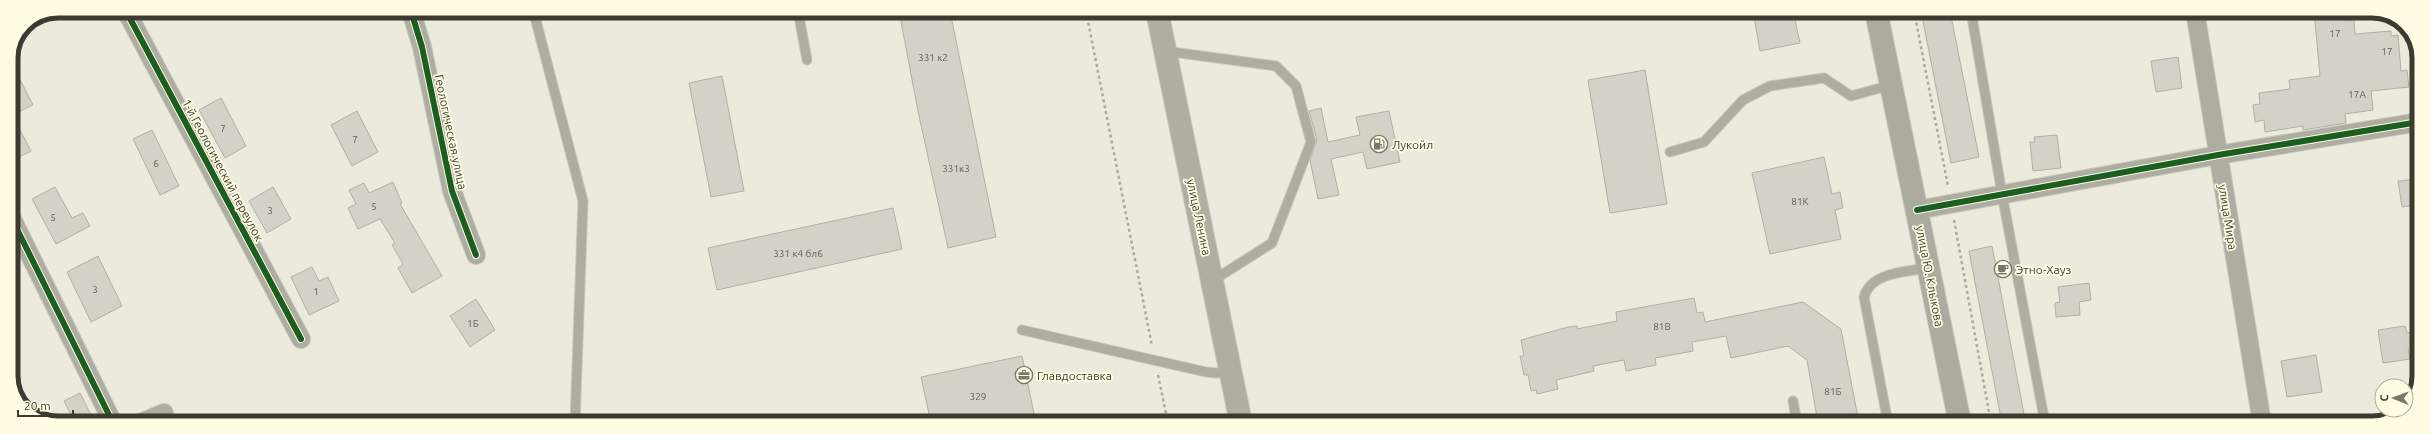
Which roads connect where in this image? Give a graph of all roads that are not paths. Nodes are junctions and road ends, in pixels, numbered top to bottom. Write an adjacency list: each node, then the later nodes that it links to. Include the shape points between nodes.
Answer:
1 (130, 18): 22 (street, 1-й Геологический переулок)
2 (413, 18): 18 (street, Геологическая улица, via 422,47 452,191)
3 (536, 18): 28 (lane, via 583,201)
4 (799, 18): 10 (lane)
5 (1158, 18): 9 (main road, улица Ленина)
6 (1877, 18): 11 (main road, улица Ю. Клыкова)
7 (1972, 18): 15 (lane)
8 (2196, 18): 14 (street, улица Мира)
9 (1165, 51): 20 (main road, улица Ленина); 20 (lane, via 1276,66 1296,86 1311,142 1272,242)
10 (807, 60)
11 (1891, 85): 13 (lane, via 1851,96 1824,78 1770,86 1743,100 1704,142); 16 (main road, улица Ю. Клыкова)
12 (2412, 123): 14 (street)
13 (1670, 152)
14 (2218, 155): 15 (street); 34 (street, улица Мира)
15 (2002, 194): 16 (street); 33 (lane)
16 (1917, 210): 19 (main road, улица Ю. Клыкова)
17 (18, 231): 26 (street)
18 (476, 255)
19 (1928, 268): 31 (lane, via 1877,279 1867,286 1864,297); 32 (main road, улица Ю. Клыкова)
20 (1212, 281): 23 (main road, улица Ленина)
21 (1022, 330): 23 (lane, via 1217,374)
22 (301, 338)
23 (1231, 371): 29 (main road, улица Ленина)
24 (1793, 401): 30 (lane)
25 (164, 413): 27 (street)
26 (110, 416)
27 (157, 416)
28 (575, 416)
29 (1240, 416)
30 (1796, 416)
31 (1887, 416)
32 (1959, 416)
33 (2044, 416)
34 (2261, 416)

